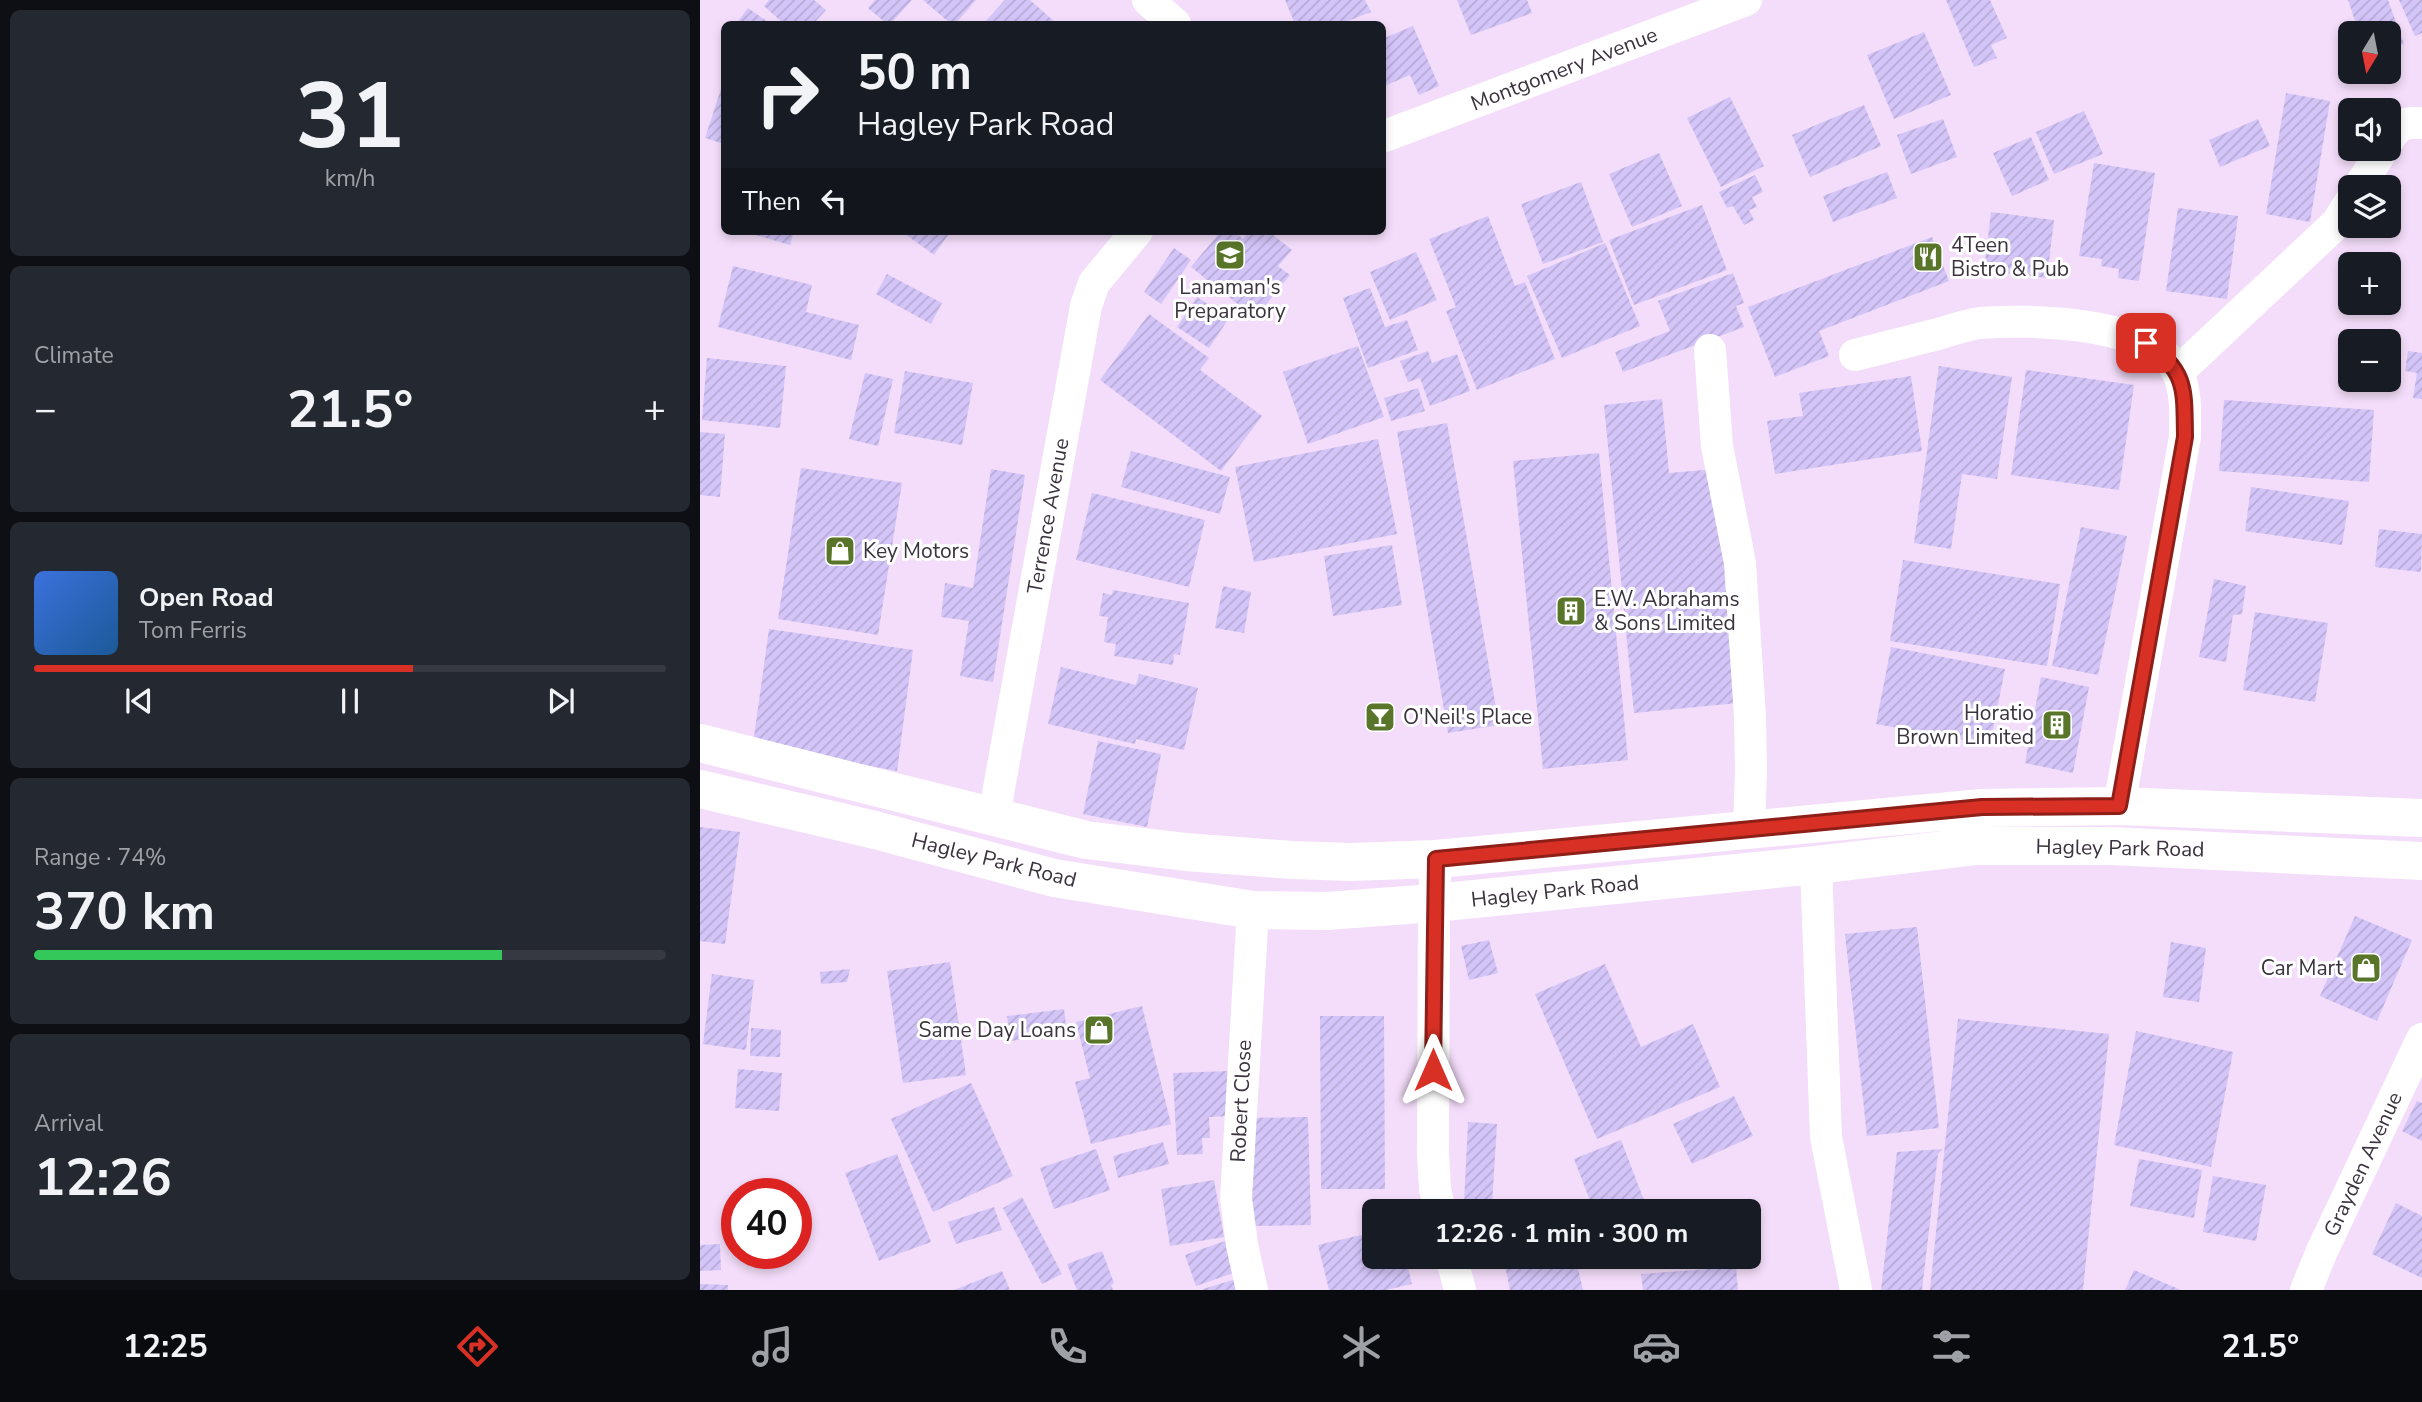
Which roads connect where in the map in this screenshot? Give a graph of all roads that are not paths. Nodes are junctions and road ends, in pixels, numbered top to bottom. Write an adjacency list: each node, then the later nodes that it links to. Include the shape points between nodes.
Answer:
1 (1148, 0): 3 (street)
2 (1746, 0): 6 (street, Montgomery Avenue)
3 (1172, 21)
4 (2422, 123): 5 (street)
5 (2401, 125)
6 (1386, 135)
7 (2338, 221): 11 (street)
8 (1134, 235): 15 (street, Terrence Avenue, via 1094,283 1086,306)
9 (1710, 350): 17 (street, via 1717,446 1740,564 1750,717)
10 (1855, 355): 11 (street, via 1978,323 2030,323 2124,333 2164,355)
11 (2178, 372): 14 (street, via 2184,395 2185,437)
12 (700, 743): 15 (main road, Hagley Park Road)
13 (700, 789): 22 (main road, Hagley Park Road, via 1054,878)
14 (2119, 806): 16 (main road, Hagley Park Road); 17 (main road, Hagley Park Road, via 1982,807)
15 (994, 816): 18 (main road, Hagley Park Road, via 1086,841 1186,852 1351,862)
16 (2422, 818)
17 (1749, 830): 18 (main road, Hagley Park Road)
18 (1436, 859): 21 (street)
19 (2422, 861): 20 (main road, Hagley Park Road, via 2112,846 1977,846)
20 (1816, 865): 21 (main road, Hagley Park Road); 28 (street, via 1826,1137)
21 (1434, 903): 22 (main road, Hagley Park Road, via 1327,911); 24 (street, via 1433,1153)
22 (1253, 910): 26 (street, Robert Close, via 1236,1198)
23 (2422, 1039): 29 (street, Grayden Avenue)
24 (1437, 1199)
25 (1454, 1269): 27 (street)
26 (1252, 1290)
27 (1460, 1290)
28 (1856, 1290)
29 (2306, 1290)

